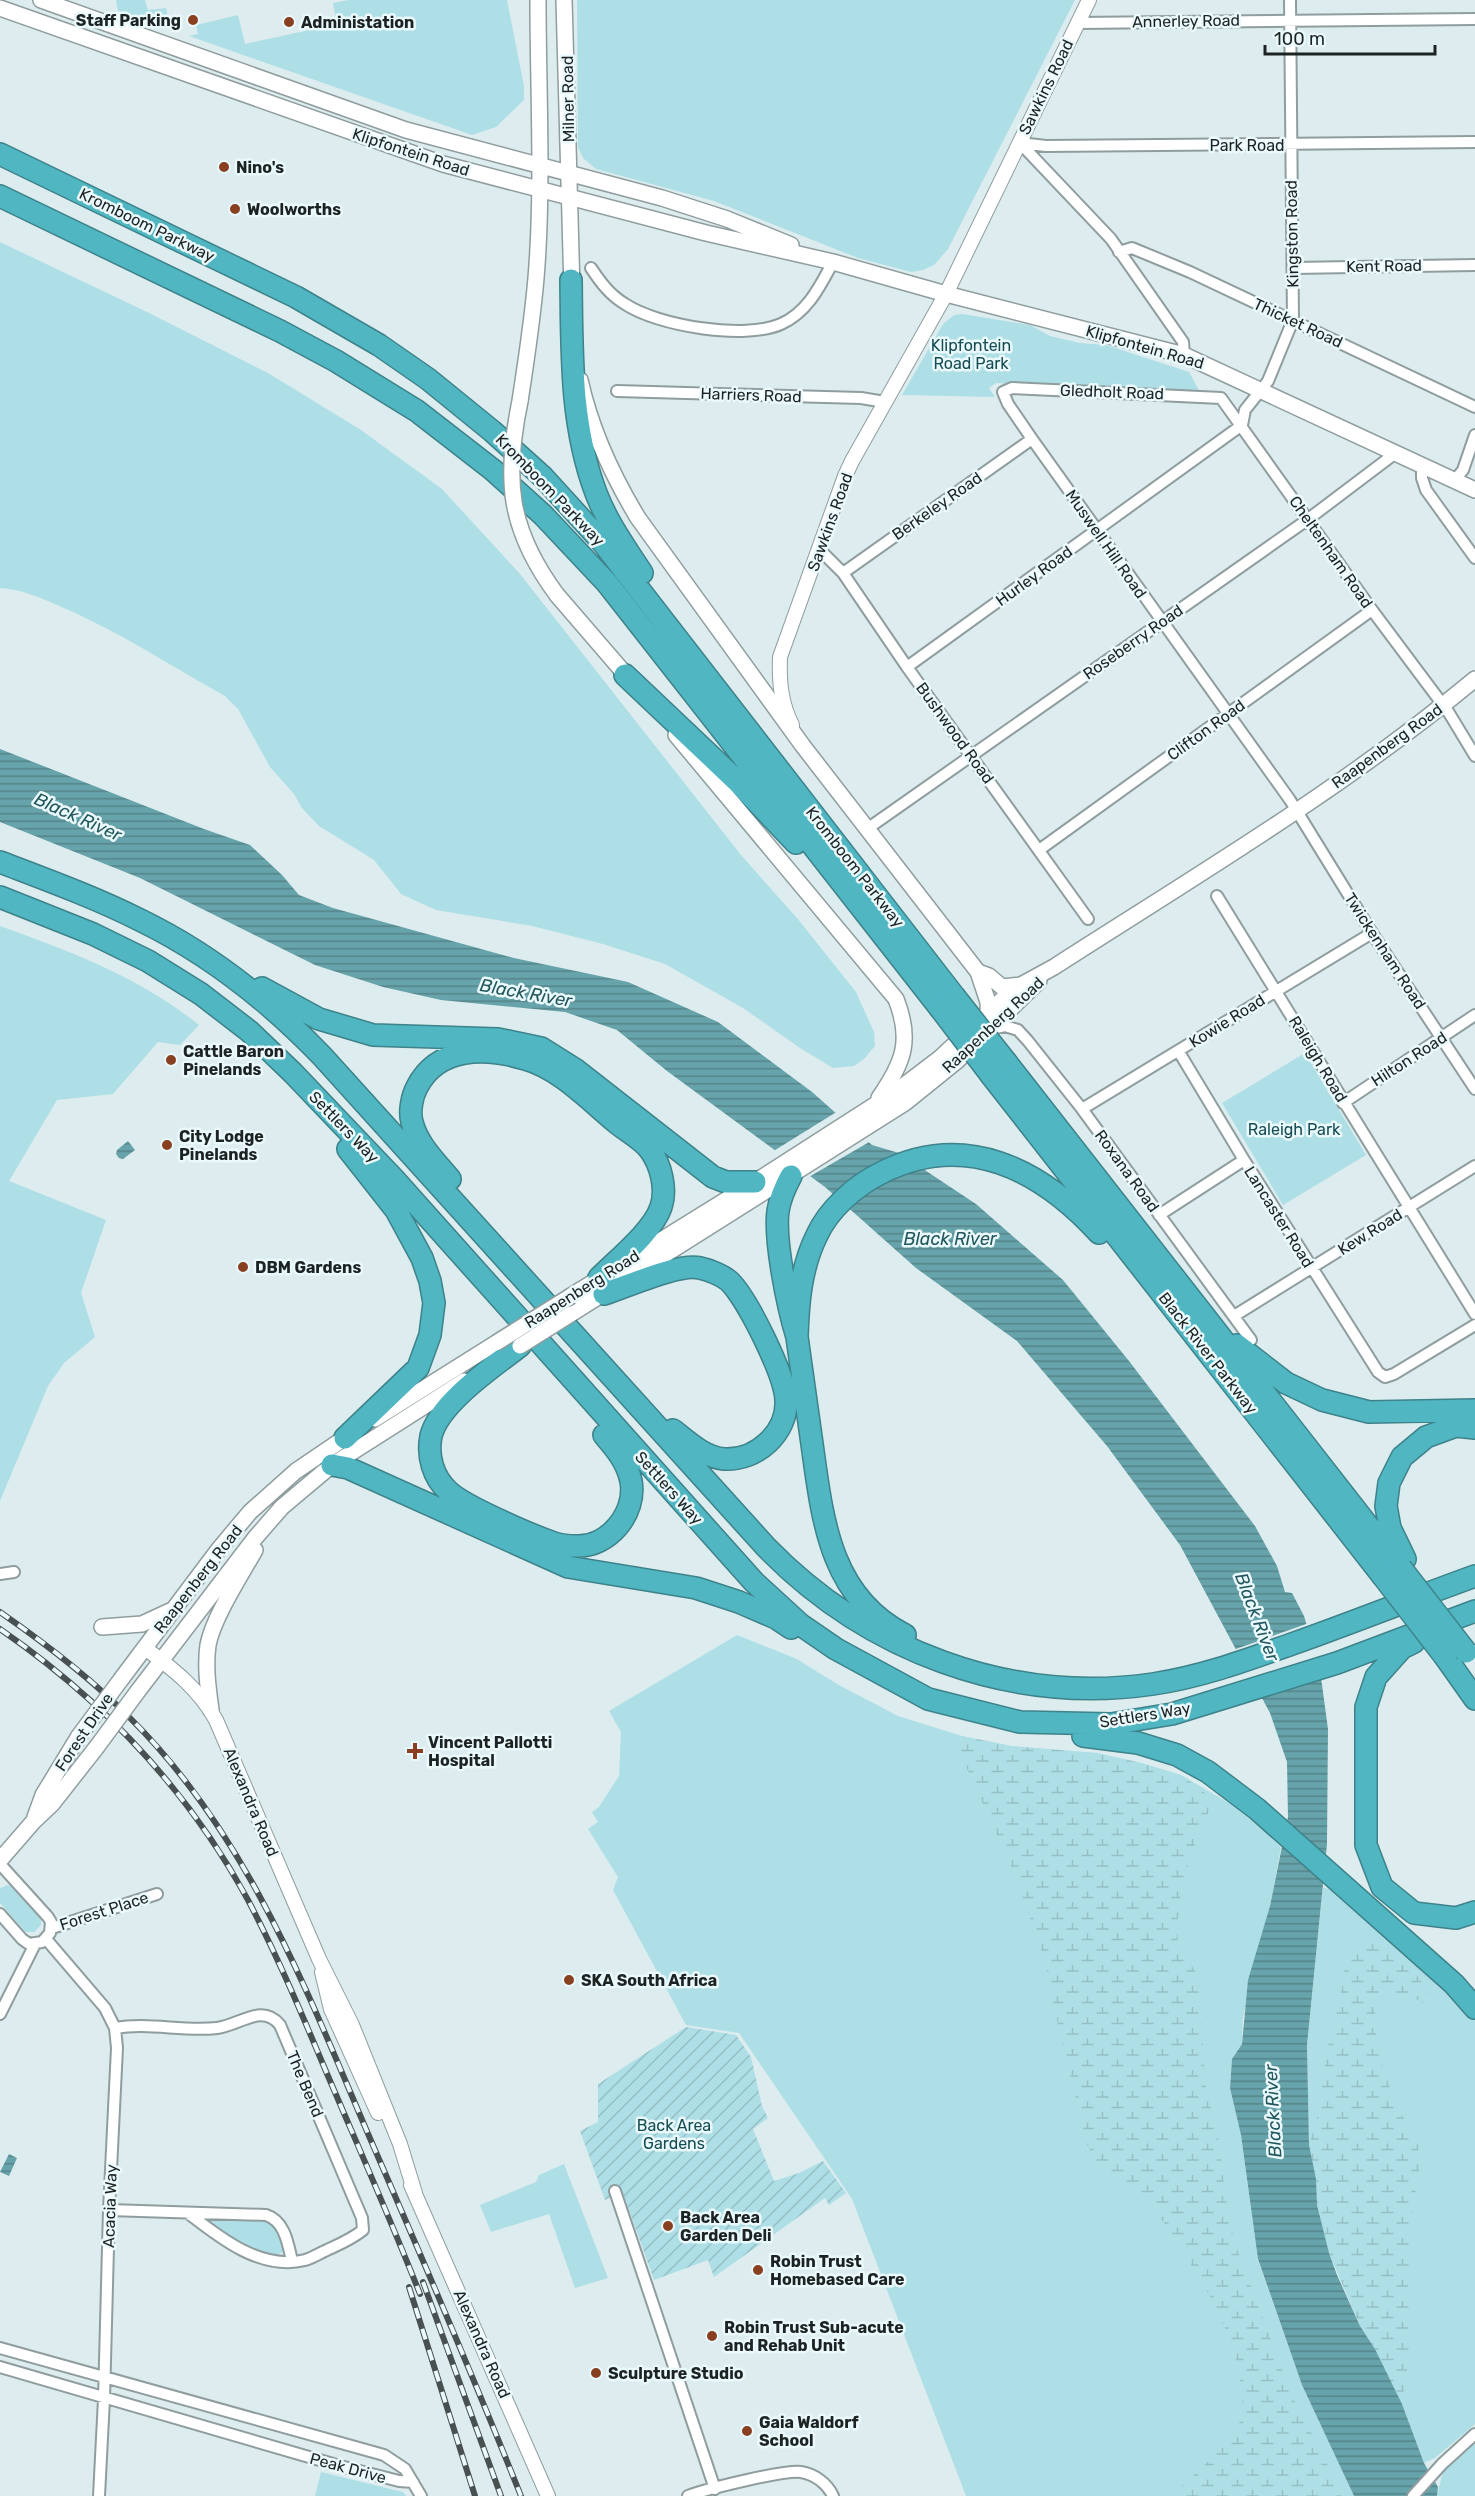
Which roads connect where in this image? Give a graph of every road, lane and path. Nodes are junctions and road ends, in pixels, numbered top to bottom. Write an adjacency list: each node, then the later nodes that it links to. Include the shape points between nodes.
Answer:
1 (41, 0): 14 (main road, Klipfontein Road, via 406,130)
2 (538, 0): 14 (main road, Milner Road)
3 (564, 0): 15 (main road, Milner Road)
4 (1089, 0): 9 (street, Sawkins Road)
5 (1290, 0): 8 (street, Kingston Road)
6 (0, 8): 16 (main road, Klipfontein Road, via 400,150)
7 (1475, 18): 8 (street, Annerley Road)
8 (1291, 20): 9 (street, Annerley Road); 12 (street, Kingston Road)
9 (1077, 23): 11 (street, Sawkins Road)
10 (1475, 142): 12 (street, Park Road)
11 (1020, 143): 12 (street, Park Road); 19 (street); 25 (street, Sawkins Road)
12 (1291, 144): 23 (street, Kingston Road)
13 (0, 154): 52 (highway, Kromboom Parkway, via 296,297 370,340 436,386 492,431 564,499 617,560)
14 (539, 165): 15 (main road, Klipfontein Road); 16 (main road, Milner Road)
15 (569, 173): 18 (main road, Milner Road); 20 (main road, Klipfontein Road, via 727,219)
16 (539, 190): 18 (main road, Klipfontein Road); 49 (main road, Milner Road, bridge, via 529,345 511,452 513,503 529,552 557,595)
17 (0, 196): 65 (highway, Kromboom Parkway, via 336,361 417,411 494,470 607,583)
18 (570, 198): 20 (main road, Klipfontein Road); 24 (main road, Milner Road)
19 (1119, 252): 26 (street, Thicket Road, via 1132,248); 27 (street, via 1180,338)
20 (833, 262): 22 (street, via 817,292 796,315 782,324 752,332 717,330 647,315 612,295); 25 (main road, Klipfontein Road)
21 (1475, 265): 23 (street, Kent Road)
22 (591, 268)
23 (1293, 268): 26 (street, Kingston Road)
24 (571, 280): 52 (highway, via 575,416 597,495 624,545); 54 (main road, Milner Road, via 581,383 610,468 638,518)
25 (946, 294): 27 (main road, Klipfontein Road); 32 (street, Sawkins Road)
26 (1293, 320): 28 (street, Kingston Road); 33 (street, Thicket Road)
27 (1185, 355): 28 (main road, Klipfontein Road)
28 (1262, 389): 34 (street, via 1245,410); 37 (main road, Klipfontein Road)
29 (617, 391): 32 (street, Harriers Road, via 861,398)
30 (1003, 392): 31 (street, Gledholt Road, via 1012,388); 36 (street, Muswell Hill Road)
31 (1221, 398): 34 (street, Cheltenham Road)
32 (885, 402): 43 (street, Sawkins Road, via 852,460)
33 (1475, 406)
34 (1242, 425): 41 (street, Cheltenham Road); 42 (street, Hurley Road)
35 (1475, 435): 39 (street, via 1463,470)
36 (1032, 439): 42 (street, Muswell Hill Road); 45 (street, Berkeley Road)
37 (1397, 452): 38 (main road, Klipfontein Road); 41 (street, Roseberry Road)
38 (1422, 464): 39 (main road, Klipfontein Road); 44 (street, via 1426,490)
39 (1455, 480): 40 (main road, Klipfontein Road)
40 (1475, 490)
41 (1307, 520): 46 (street, Cheltenham Road); 47 (street, Roseberry Road)
42 (1097, 531): 47 (street, Muswell Hill Road); 48 (street, Hurley Road)
43 (820, 550): 45 (street, Bushwood Road); 54 (street, Sawkins Road, via 780,657 783,702)
44 (1475, 558)
45 (843, 573): 48 (street, Bushwood Road)
46 (1372, 610): 51 (street, Cheltenham Road); 53 (street, Clifton Road)
47 (1162, 622): 53 (street, Muswell Hill Road); 55 (street, Roseberry Road)
48 (907, 667): 55 (street, Bushwood Road)
49 (625, 675): 65 (highway, via 736,780); 81 (main road, Milner Road, via 896,999 904,1025 904,1050 895,1074)
50 (1475, 679): 51 (main road, Raapenberg Road)
51 (1443, 706): 56 (street, Cheltenham Road); 57 (main road, Raapenberg Road)
52 (733, 709): 71 (highway, Kromboom Parkway)
53 (1228, 714): 57 (street, Muswell Hill Road); 59 (street, Clifton Road)
54 (803, 746): 58 (main road, Sawkins Road)
55 (971, 756): 58 (street, Roseberry Road); 59 (street, Bushwood Road)
56 (1475, 756)
57 (1297, 811): 64 (street, Twickenham Road); 66 (main road, Raapenberg Road)
58 (867, 829): 67 (main road, Sawkins Road)
59 (1039, 850): 63 (street, Bushwood Road)
60 (0, 862): 68 (highway, Settlers Way, via 141,920)
61 (1217, 896): 70 (street, Raleigh Road)
62 (0, 897): 78 (highway, Settlers Way, via 93,934 167,972 233,1018)
63 (1088, 919)
64 (1372, 933): 70 (street, Kowie Road); 75 (street, Twickenham Road)
65 (886, 940): 71 (highway, Kromboom Parkway)
66 (1054, 967): 69 (main road, Raapenberg Road); 74 (main road, Raapenberg Road)
67 (978, 972): 69 (main road, via 1002,987); 72 (main road, Sawkins Road)
68 (228, 973): 87 (highway, via 319,1020 373,1035 498,1039 541,1048 576,1070 713,1177 726,1182); 91 (highway, Settlers Way, via 308,1041)
69 (1020, 985): 72 (main road, Raapenberg Road)
70 (1276, 990): 76 (street, Kowie Road); 80 (street, Raleigh Road)
71 (947, 1002): 77 (highway, Black River Parkway, bridge)
72 (988, 1012): 74 (main road, Sawkins Road); 81 (main road, Raapenberg Road, via 927,1068)
73 (1475, 1015): 75 (street, Hilton Road)
74 (989, 1030): 82 (street, Roxana Road, via 1005,1026 1018,1030); 83 (main road, Raapenberg Road, via 929,1084)
75 (1442, 1038): 79 (street, Twickenham Road); 80 (street, Hilton Road)
76 (1179, 1052): 82 (street, Kowie Road); 84 (street, Lancaster Road)
77 (998, 1068): 98 (highway, Black River Parkway); 99 (highway, Black River Parkway)
78 (293, 1073): 93 (highway, Settlers Way); 106 (highway, via 327,1124 396,1210 422,1258 434,1303 430,1335 418,1368)
79 (1475, 1089)
80 (1343, 1103): 88 (street, Raleigh Road)
81 (874, 1105): 83 (main road, Raapenberg Road)
82 (1082, 1109): 89 (street, Roxana Road)
83 (857, 1125): 86 (main road, Raapenberg Road)
84 (1244, 1160): 89 (street); 90 (street, Lancaster Road)
85 (1475, 1166): 88 (street, Kew Road)
86 (790, 1171): 87 (main road, Raapenberg Road); 92 (main road, Raapenberg Road); 100 (highway, via 777,1227)
87 (755, 1182): 92 (main road, Raapenberg Road)
88 (1408, 1208): 90 (street, Kew Road); 95 (street, Raleigh Road)
89 (1159, 1215): 96 (street, Roxana Road)
90 (1312, 1268): 96 (street, Kew Road); 97 (street, Lancaster Road, via 1378,1372 1385,1377)
91 (525, 1283): 92 (highway, via 502,1240 424,1148 412,1122 413,1095 424,1073 442,1059 468,1052 527,1059 558,1075 650,1149 663,1186 661,1209 648,1232); 103 (highway, Settlers Way)
92 (601, 1286): 94 (main road, Raapenberg Road); 103 (highway, via 698,1267 728,1280 746,1302 781,1379 786,1400 783,1422 769,1443 744,1457 723,1459 692,1446)
93 (495, 1291): 102 (highway, via 535,1352 623,1457 631,1484 628,1512 598,1542 579,1547 556,1544 465,1503 448,1491 432,1467 431,1435 441,1413); 119 (highway, Settlers Way, via 754,1582 801,1625)
94 (580, 1299): 102 (main road, Raapenberg Road, bridge); 102 (main road, Raapenberg Road, bridge)
95 (1475, 1314)
96 (1234, 1316): 101 (street, Roxana Road)
97 (1475, 1325)
98 (1215, 1329): 104 (highway, via 1286,1383 1322,1400 1369,1412); 110 (highway, Black River Parkway)
99 (1191, 1332): 100 (highway, via 1081,1214 1037,1179 994,1160 957,1154 930,1156 895,1166 852,1191 827,1218 803,1272); 110 (highway, Black River Parkway)
100 (797, 1337): 122 (highway, via 822,1517 841,1571 854,1592 889,1626)
101 (1251, 1340)
102 (507, 1350): 106 (main road, Raapenberg Road); 107 (main road, Raapenberg Road)
103 (634, 1402): 122 (highway, Settlers Way, via 766,1548 813,1591 878,1634)
104 (1475, 1410)
105 (1475, 1428): 110 (highway, via 1456,1426 1426,1437 1402,1457 1389,1484 1386,1506)
106 (345, 1438): 115 (main road, Raapenberg Road, via 270,1492 219,1549)
107 (332, 1465): 108 (main road, Raapenberg Road); 119 (highway, via 351,1469 568,1567 696,1588 776,1618 826,1651)
108 (274, 1516): 121 (main road, Raapenberg Road); 124 (main road, via 209,1642 206,1664)
109 (1475, 1563): 114 (highway)
110 (1397, 1570): 120 (highway, Black River Parkway, bridge)
111 (14, 1572): 112 (street)
112 (0, 1574)
113 (1475, 1576): 114 (highway, Settlers Way)
114 (1433, 1591): 122 (highway, Settlers Way, via 1231,1666 1153,1684 1093,1688 1032,1684)
115 (175, 1608): 117 (main road, via 142,1624); 118 (main road, Raapenberg Road)
116 (1473, 1611): 126 (highway, Settlers Way, via 1337,1663 1172,1714 1111,1724); 130 (highway, via 1402,1648 1376,1677 1366,1707 1366,1845 1382,1887 1414,1913 1456,1918)
117 (102, 1627)
118 (145, 1648): 121 (street, Alexandra Road); 127 (main road, Forest Drive, bridge, via 80,1736 43,1795)
119 (836, 1649): 126 (highway, Settlers Way, via 928,1699)
120 (1464, 1659): 123 (highway, Black River Parkway); 125 (highway)
121 (162, 1660): 124 (street, Alexandra Road, via 183,1677); 127 (main road, Forest Drive, bridge, via 52,1804)
122 (963, 1669)
123 (1475, 1699)
124 (211, 1710): 151 (street, Alexandra Road, via 319,1959 331,2009)
125 (1475, 1710)
126 (1020, 1722): 135 (highway, via 1056,1734 1138,1743 1177,1755 1208,1772 1257,1809 1454,1983)
127 (33, 1822): 128 (main road, Forest Drive)
128 (0, 1862): 132 (street, Forest Place, via 48,1917)
129 (157, 1894): 132 (street, Forest Place)
130 (1475, 1912)
131 (0, 1914): 134 (street, via 22,1939)
132 (52, 1928): 133 (street, Forest Place)
133 (46, 1939): 134 (street, Forest Place); 137 (street, Acacia Way, via 98,2000)
134 (35, 1944): 136 (street)
135 (1475, 2008)
136 (0, 2014)
137 (115, 2028): 139 (street, Acacia Way); 141 (street, The Bend, via 219,2028 256,2015 275,2018 362,2218 363,2230 306,2260)
138 (615, 2191): 148 (street)
139 (109, 2210): 140 (street); 144 (street, Acacia Way)
140 (188, 2213): 141 (street, The Bend, via 245,2252 265,2259); 141 (street, via 272,2217 281,2225)
141 (292, 2261)
142 (0, 2348): 144 (street, Peak Drive)
143 (0, 2367): 145 (street, Peak Drive)
144 (104, 2377): 145 (street, Acacia Way); 147 (street, Peak Drive, via 384,2455 398,2463)
145 (104, 2399): 147 (street, Peak Drive, via 340,2466); 149 (street, Acacia Way)
146 (1475, 2434): 154 (street)
147 (413, 2482): 150 (street)
148 (715, 2488): 152 (street); 153 (street, via 801,2472 823,2482)
149 (99, 2496)
150 (421, 2496)
151 (548, 2496)
152 (688, 2496)
153 (833, 2496)
154 (1413, 2496)

